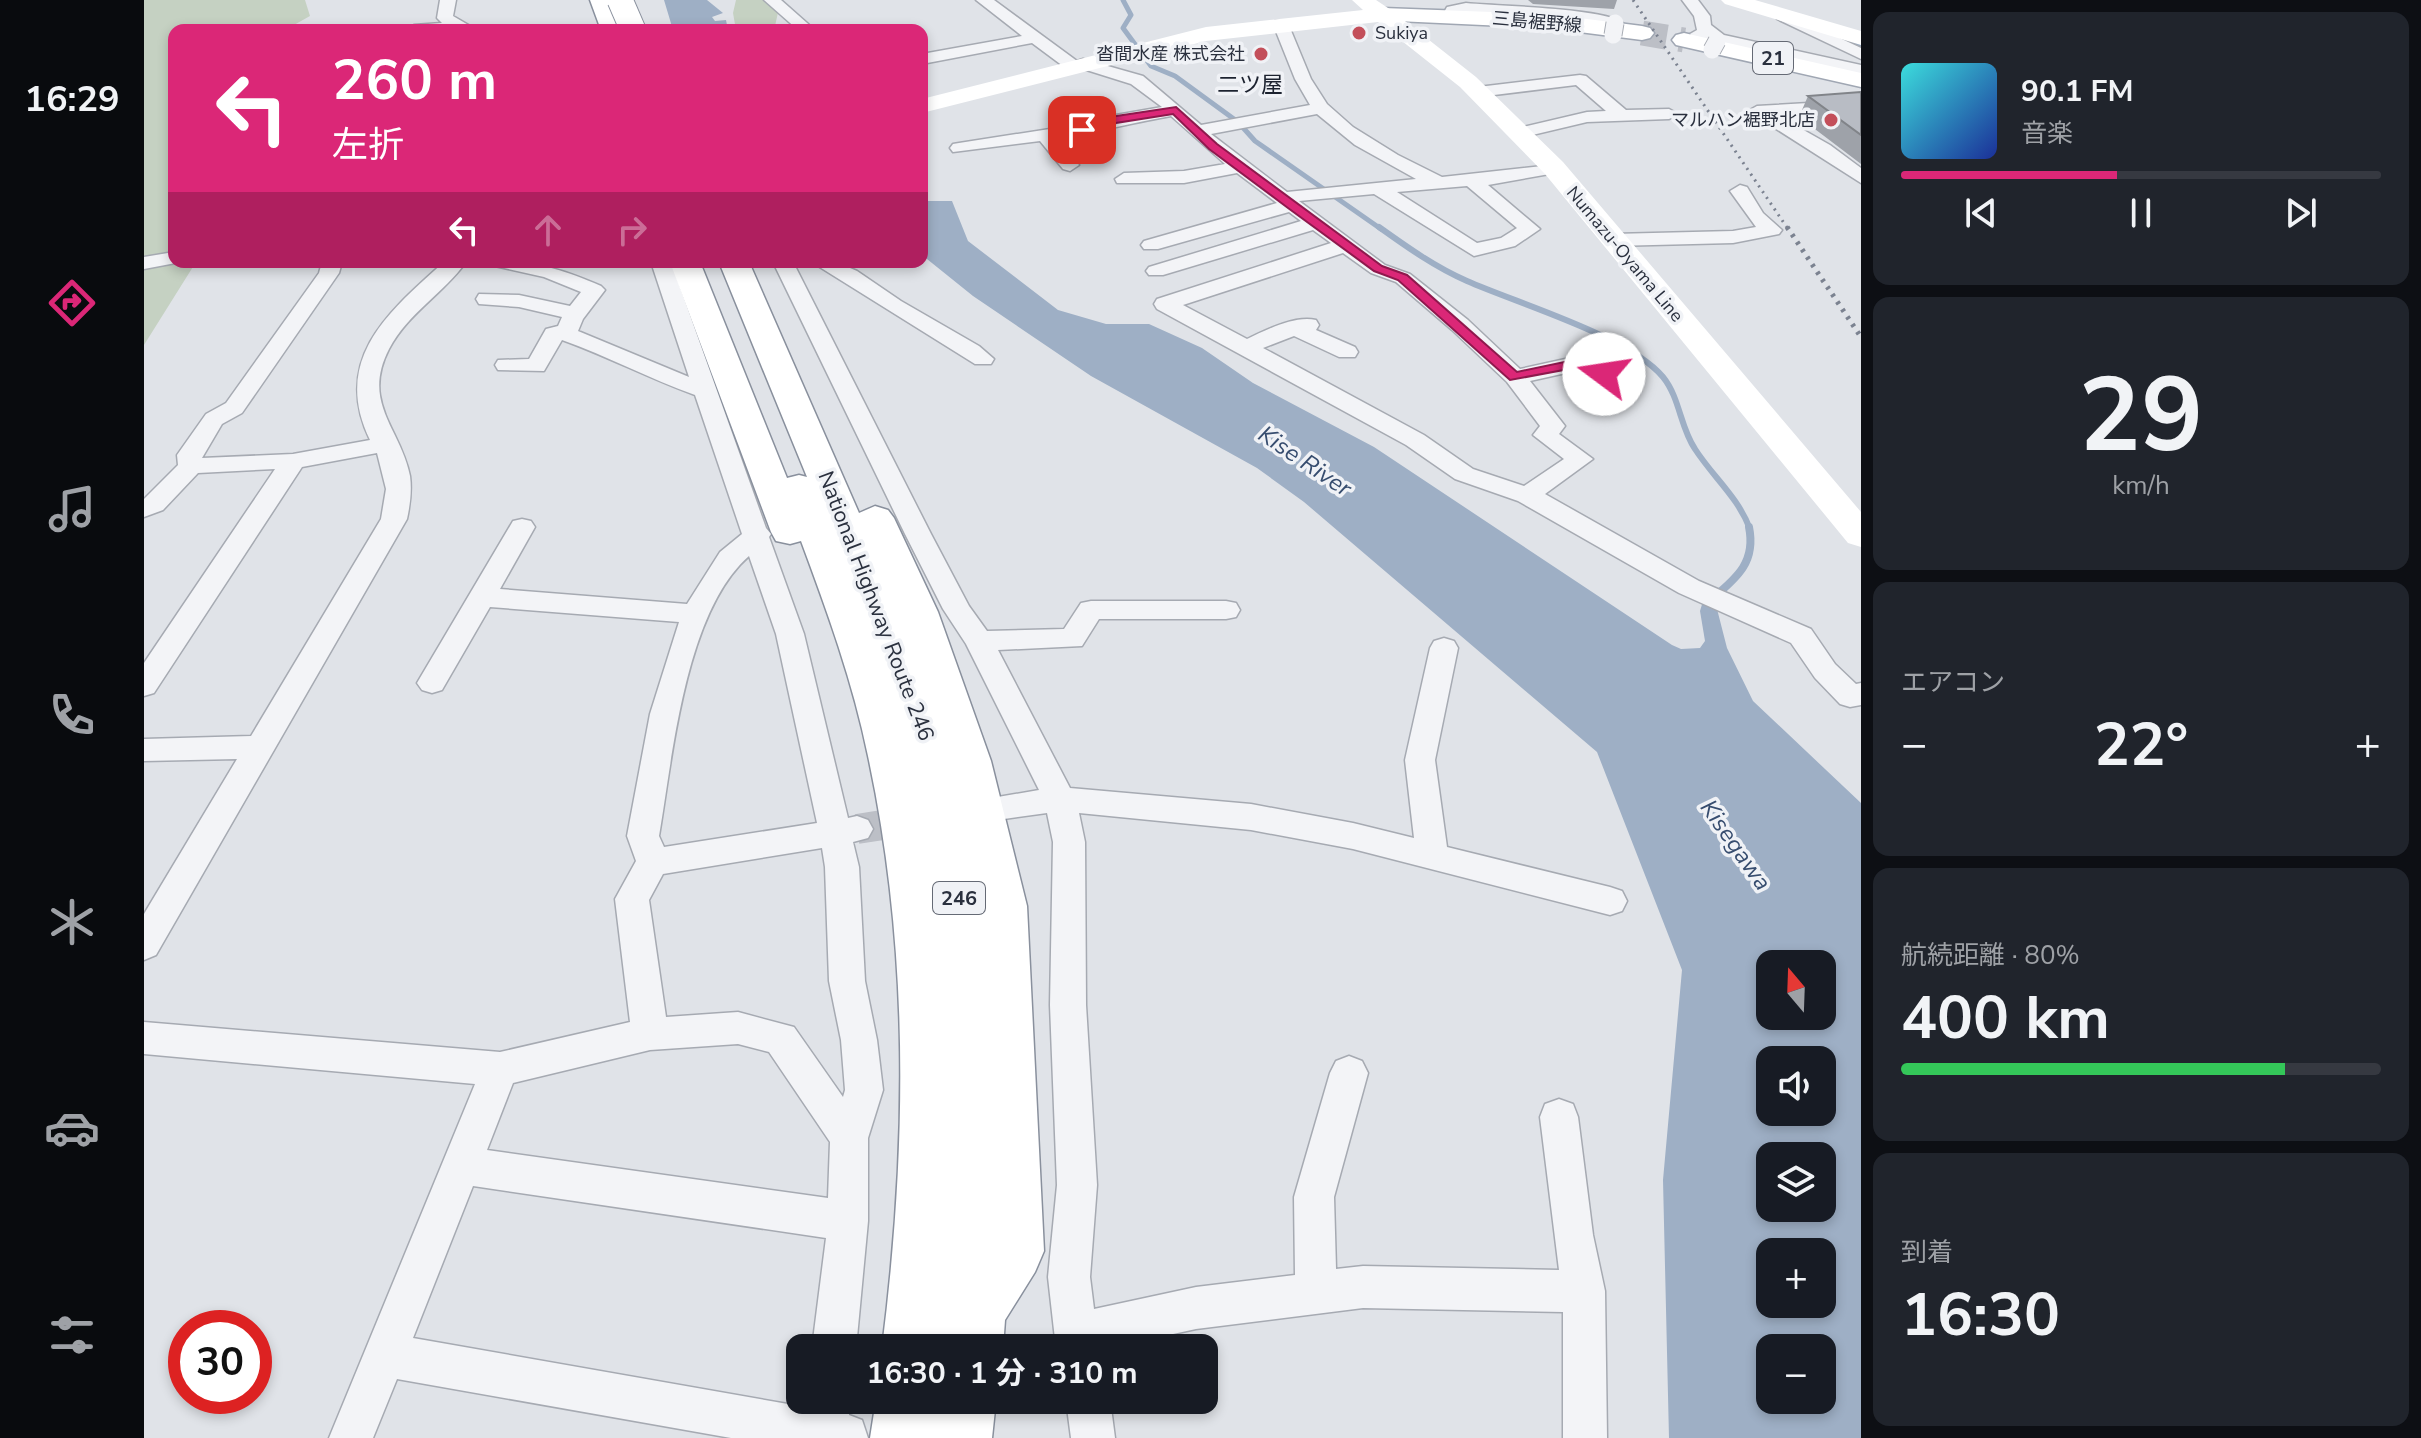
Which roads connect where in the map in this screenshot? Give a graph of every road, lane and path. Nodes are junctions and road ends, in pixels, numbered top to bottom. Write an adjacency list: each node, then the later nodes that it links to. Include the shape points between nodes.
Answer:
1 (448, 0): 14 (street, via 445,18)
2 (582, 0): 15 (main road)
3 (601, 0): 16 (main road)
4 (620, 0): 17 (main road, bridge)
5 (628, 0): 18 (street)
6 (772, 0): 19 (street)
7 (984, 0): 23 (street)
8 (1690, 0): 25 (street)
9 (1747, 2): 12 (main road)
10 (1502, 5): 13 (street, via 1452,10); 13 (street, via 1614,29 1480,25)
11 (1373, 8): 13 (main road, 三島裾野線); 20 (main road); 32 (main road, Numazu-Oyama Line)
12 (1782, 16): 24 (main road); 26 (street)
13 (1462, 17): 21 (main road, 三島裾野線)
14 (456, 24)
15 (592, 24)
16 (611, 24)
17 (630, 24)
18 (632, 24)
19 (800, 24)
20 (1281, 24): 28 (main road, via 1206,34); 35 (street)
21 (1642, 33)
22 (1691, 37): 25 (street); 30 (main road, 21)
23 (1035, 38): 27 (street); 28 (street)
24 (1861, 38)
25 (1716, 43): 29 (street); 31 (street, via 1712,53)
26 (1861, 54)
27 (928, 58)
28 (1078, 65): 33 (main road); 36 (street, via 1137,80)
29 (1861, 70)
30 (1861, 80)
31 (1861, 88)
32 (1478, 92): 37 (street, via 1580,80); 40 (main road, Numazu-Oyama Line)
33 (928, 104)
34 (1861, 105): 46 (street, via 1757,111)
35 (1321, 108): 39 (street); 49 (street, via 1386,158)
36 (1176, 110): 39 (street); 41 (street)
37 (1620, 114): 38 (street); 40 (street, via 1571,119)
38 (1669, 114)
39 (1197, 131): 44 (street)
40 (1520, 133): 45 (main road, Numazu-Oyama Line)
41 (1045, 136): 42 (street); 43 (street)
42 (959, 148)
43 (1070, 165)
44 (1240, 167): 47 (street, via 1184,177); 52 (street)
45 (1554, 168): 48 (street); 55 (main road, Numazu-Oyama Line)
46 (1861, 177)
47 (1124, 179)
48 (1472, 181): 49 (street); 50 (street, via 1530,229 1508,242 1474,250)
49 (1437, 182): 50 (street)
50 (1379, 189): 52 (street, via 1318,193)
51 (1740, 191): 54 (street, via 1756,217 1772,230)
52 (1288, 202): 53 (street); 59 (street, via 1159,242)
53 (1315, 223): 56 (street); 59 (street)
54 (1733, 237): 55 (street); 57 (street)
55 (1613, 240): 87 (main road, Numazu-Oyama Line)
56 (1346, 245): 72 (street, via 1165,304); 76 (street, via 1378,269 1403,278)
57 (1747, 256)
58 (168, 259): 60 (street)
59 (1193, 260): 69 (street)
60 (144, 263)
61 (330, 268): 81 (street, via 234,408 214,419 189,455)
62 (449, 268): 79 (street, via 406,308 369,375 367,398)
63 (531, 268): 71 (street, via 594,290)
64 (663, 268): 78 (street)
65 (687, 268): 109 (main road, via 808,577 866,761)
66 (710, 268): 82 (main road, National Highway Route 246 / 246)
67 (838, 268): 74 (street)
68 (766, 269): 82 (main road, National Highway Route 246 / 246); 91 (street); 116 (main road, via 918,612 968,761 1002,906 1014,1251)
69 (1156, 271)
70 (487, 299): 71 (street, via 519,301)
71 (571, 322): 75 (street, via 554,334 536,366); 78 (street, via 566,334)
72 (1247, 348): 73 (street, via 1301,326); 83 (street, via 1415,440 1464,474)
73 (1346, 352)
74 (983, 359)
75 (506, 365)
76 (1515, 377): 77 (street, via 1594,360); 83 (street, via 1553,426 1545,435 1581,459)
77 (1620, 387)
78 (704, 390): 86 (street)
79 (386, 444): 80 (street); 96 (street, via 400,481 394,519)
80 (293, 461): 81 (street); 94 (street)
81 (191, 466): 84 (street)
82 (809, 472): 109 (main road, National Highway Route 246 / 246, via 891,756 919,917); 116 (main road, National Highway Route 246 / 246, via 887,622 930,748 964,923 976,1035)
83 (1527, 495): 95 (street, via 1689,587 1801,636 1850,696)
84 (144, 509)
85 (522, 527): 88 (street)
86 (758, 534): 90 (street, via 737,547 712,580); 100 (street)
87 (1861, 535)
88 (481, 597): 90 (street); 93 (street)
89 (1226, 610): 91 (street, via 1091,610 1072,639)
90 (696, 614): 102 (street, via 678,658 643,836)
91 (979, 641): 98 (street)
92 (1444, 648): 101 (street, via 1420,760)
93 (432, 683)
94 (144, 686)
95 (1861, 694)
96 (263, 747): 97 (street); 104 (street)
97 (144, 750)
98 (1060, 799): 99 (street); 101 (street, via 1251,817); 119 (street, via 1069,842 1068,1005 1077,1185 1069,1277)
99 (997, 808)
100 (846, 830): 102 (street); 111 (street, via 842,867 847,981 864,1090)
101 (1432, 856): 103 (street)
102 (653, 862): 105 (street, via 632,899)
103 (1610, 901)
104 (144, 945)
105 (650, 1034): 107 (street); 111 (street, via 738,1028 781,1039)
106 (144, 1038): 107 (street)
107 (500, 1069): 112 (street)
108 (1349, 1073): 115 (street, via 1314,1197)
109 (929, 1084): 118 (main road, National Highway Route 246 / 246)
110 (1559, 1117): 114 (street)
111 (849, 1138): 113 (street)
112 (460, 1165): 113 (street); 121 (street)
113 (848, 1221): 117 (street)
114 (1584, 1291): 115 (street, via 1363,1287); 129 (street)
115 (1316, 1292): 120 (street, via 1196,1308)
116 (973, 1330)
117 (836, 1334)
118 (916, 1334)
119 (1076, 1334)
120 (1102, 1334)
121 (384, 1355): 125 (street); 126 (street)
122 (878, 1414): 125 (main road)
123 (962, 1414): 127 (main road)
124 (1090, 1414): 128 (street)
125 (845, 1429)
126 (351, 1438)
127 (959, 1438)
128 (1093, 1438)
129 (1585, 1438)

